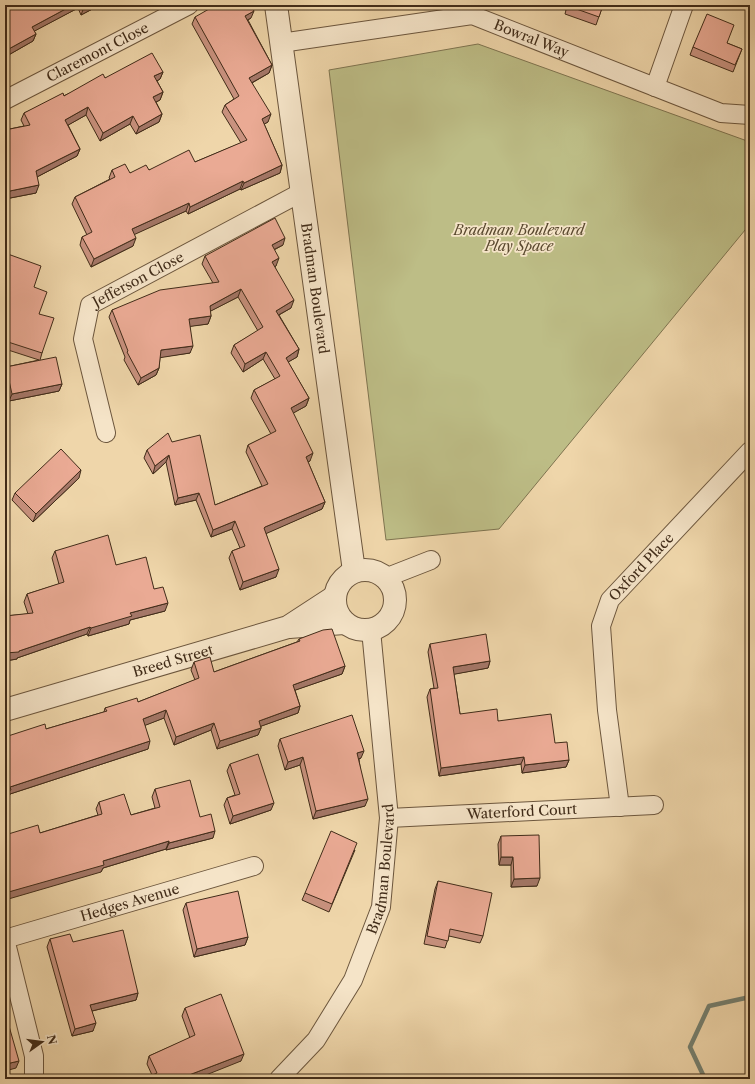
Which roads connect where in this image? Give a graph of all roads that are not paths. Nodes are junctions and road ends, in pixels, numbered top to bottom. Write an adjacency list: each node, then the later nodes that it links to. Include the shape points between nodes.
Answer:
1 (189, 5): 6 (street, Claremont Close)
2 (276, 5): 4 (street, Bradman Boulevard)
3 (684, 5): 5 (street)
4 (281, 43): 5 (street, Bowral Way, via 472,15); 8 (street, Bradman Boulevard)
5 (655, 87): 7 (street, Bowral Way, via 721,112)
6 (5, 100)
7 (750, 116)
8 (302, 192): 9 (street, Jefferson Close, via 90,305 83,339); 12 (street, Bradman Boulevard)
9 (106, 433)
10 (750, 451): 20 (street, Oxford Place, via 610,600 601,626 606,710)
11 (431, 560): 13 (street)
12 (354, 571): 13 (street, via 370,570); 14 (street, via 341,581)
13 (385, 578): 17 (street, via 394,593 393,611 383,625)
14 (334, 597): 15 (street, via 338,615); 16 (street, Breed Street)
15 (344, 623): 16 (street); 17 (street, via 361,631)
16 (288, 627): 18 (street, Breed Street)
17 (371, 630): 21 (street, Bradman Boulevard)
18 (5, 710)
19 (654, 805): 20 (street, Waterford Court)
20 (620, 807): 21 (street, Waterford Court)
21 (389, 818): 25 (street, Bradman Boulevard, via 381,907 353,980 316,1040)
22 (254, 866): 23 (street, Hedges Avenue)
23 (5, 939): 24 (street, via 34,1056)
24 (34, 1079)
25 (279, 1079)

